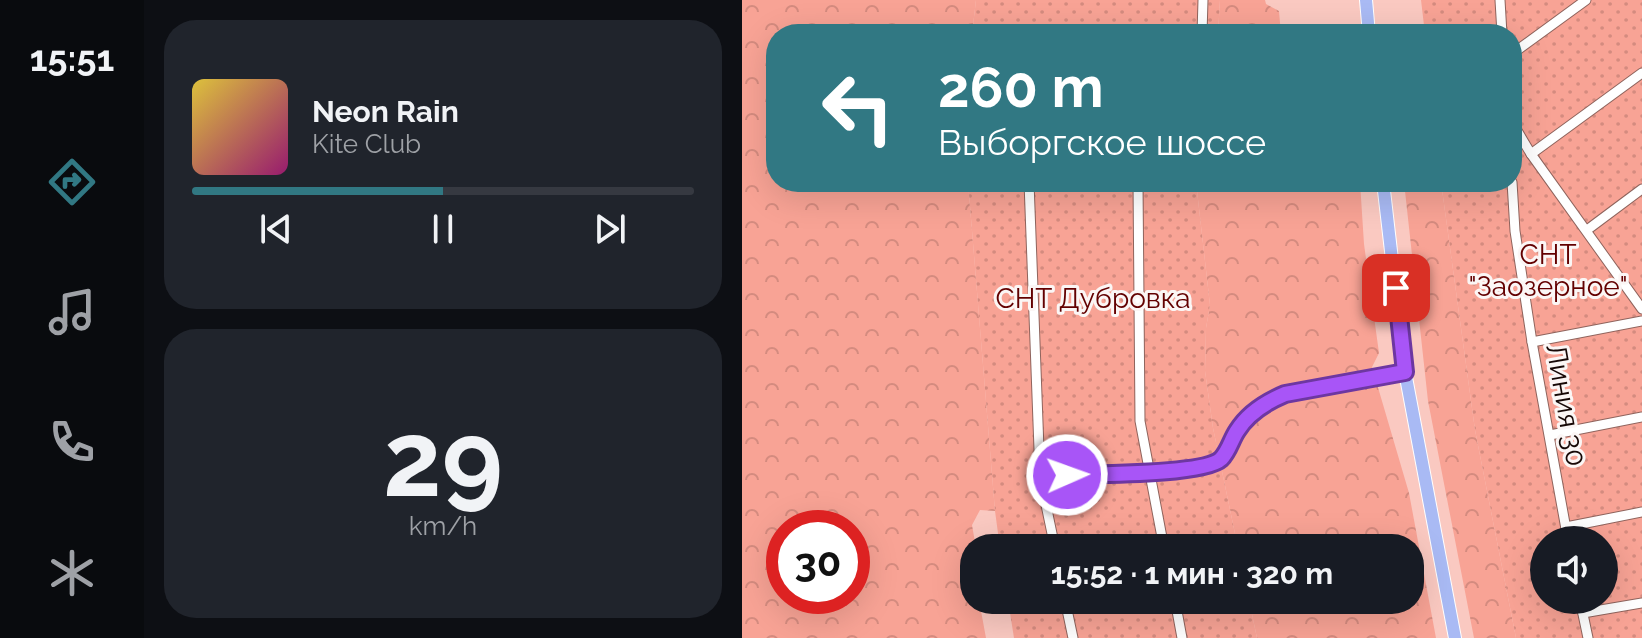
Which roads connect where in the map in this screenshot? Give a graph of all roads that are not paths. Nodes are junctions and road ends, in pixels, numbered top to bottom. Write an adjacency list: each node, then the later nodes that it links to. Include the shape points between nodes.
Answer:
1 (1203, 0): 5 (street)
2 (1366, 0): 6 (main road)
3 (1500, 0): 7 (street)
4 (1586, 0): 8 (street)
5 (1202, 24)
6 (1368, 24)
7 (1501, 24)
8 (1522, 47)
9 (1642, 73): 11 (street)
10 (1522, 139): 11 (street)
11 (1531, 154): 17 (street)
12 (1642, 189): 17 (street)
13 (1029, 192): 25 (street)
14 (1138, 192): 24 (street, via 1140,421)
15 (1384, 192): 21 (main road)
16 (1513, 192): 20 (street, Линия 30)
17 (1587, 230): 18 (street)
18 (1641, 305)
19 (1642, 321): 20 (street)
20 (1532, 342): 23 (street, Линия 30)
21 (1405, 372): 24 (street, via 1285,394 1255,410 1221,459); 38 (main road)
22 (1642, 417): 23 (street)
23 (1550, 435): 27 (street, Линия 30)
24 (1149, 472): 25 (street); 30 (street)
25 (1040, 476): 29 (street)
26 (1642, 512): 28 (street)
27 (1566, 526)
28 (1571, 526)
29 (1052, 534)
30 (1161, 534)
31 (1642, 603): 32 (street)
32 (1618, 607)
33 (1068, 614): 36 (street)
34 (1178, 614): 37 (street)
35 (1583, 614): 39 (street)
36 (1073, 638)
37 (1182, 638)
38 (1455, 638)
39 (1588, 638)

